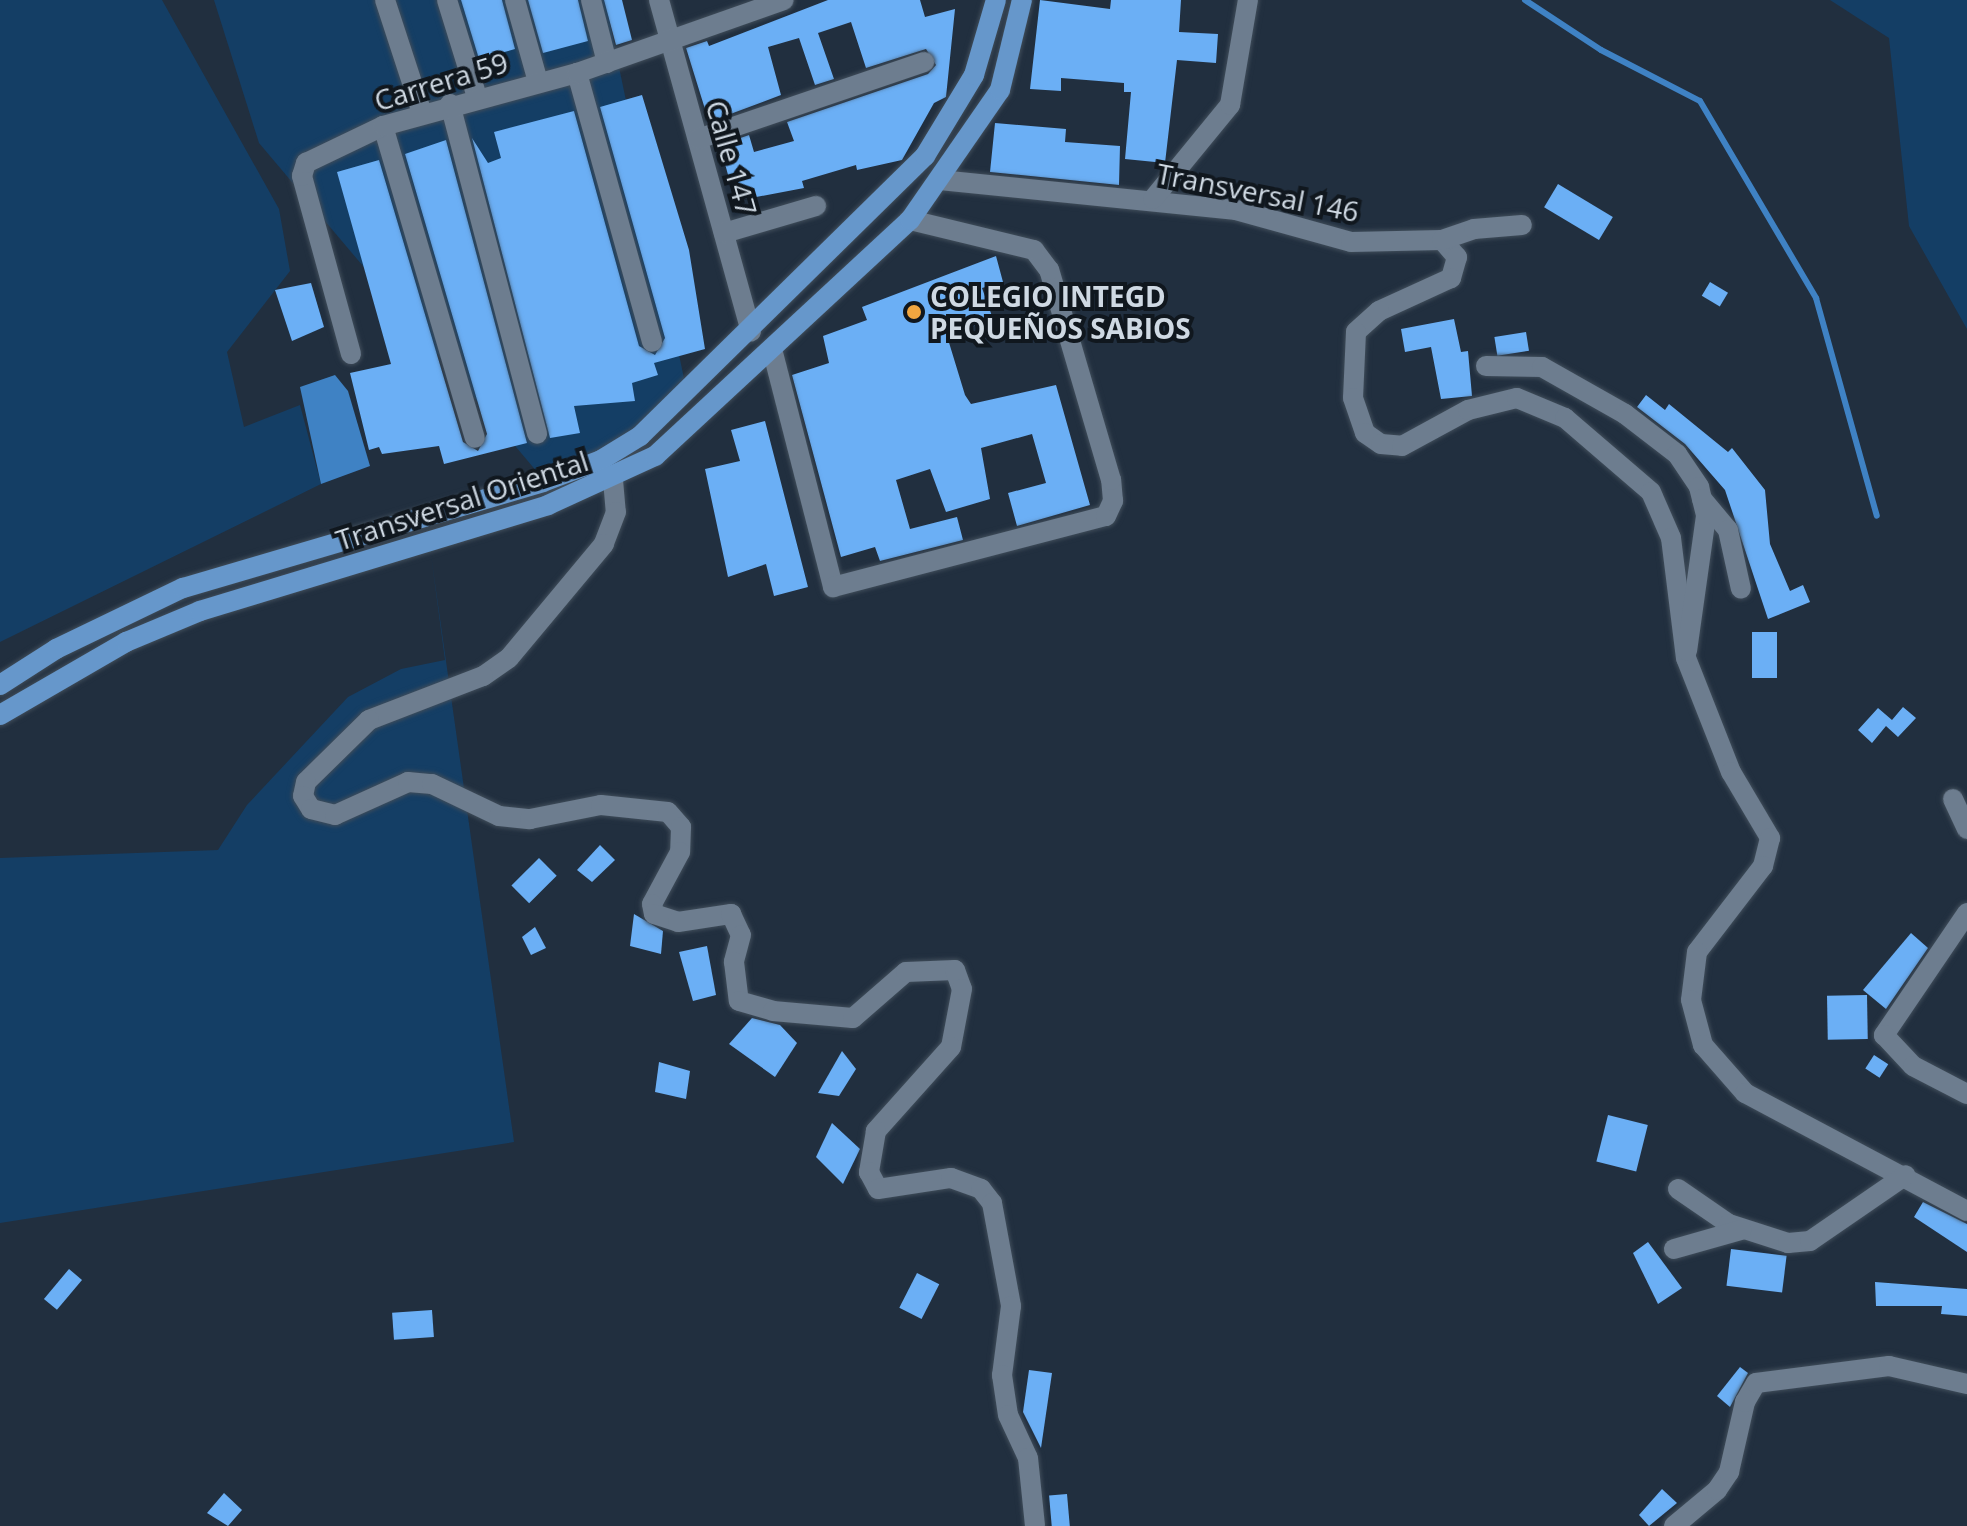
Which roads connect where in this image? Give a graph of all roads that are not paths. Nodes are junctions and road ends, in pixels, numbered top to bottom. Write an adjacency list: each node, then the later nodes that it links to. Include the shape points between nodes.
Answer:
1 (385, 0): 17 (street)
2 (447, 0): 15 (street)
3 (515, 0): 14 (street)
4 (591, 0): 12 (street)
5 (659, 0): 10 (street, Calle 147)
6 (784, 0): 10 (street, Carrera 59)
7 (996, 0): 27 (main road, Transversal Oriental, via 974,75 925,156)
8 (1022, 0): 20 (main road, Transversal Oriental, via 1000,90)
9 (1248, 0): 21 (street, via 1230,105)
10 (670, 39): 12 (street, Carrera 59); 19 (street, Calle 147)
11 (924, 62): 19 (street)
12 (607, 63): 13 (street, Carrera 59)
13 (577, 73): 14 (street, Carrera 59); 28 (street)
14 (538, 82): 15 (street, Carrera 59)
15 (477, 97): 16 (street, Carrera 59)
16 (450, 104): 17 (street, Carrera 59); 32 (street)
17 (422, 113): 18 (street, Carrera 59)
18 (383, 126): 30 (street, Carrera 59, via 320,154 302,176); 33 (street)
19 (698, 139): 25 (street, Calle 147)
20 (940, 180): 21 (street, Transversal 146); 23 (main road, Transversal Oriental)
21 (1153, 199): 26 (street, Transversal 146, via 1236,210 1351,242)
22 (816, 206): 25 (street)
23 (910, 220): 29 (main road, Transversal Oriental); 29 (street, via 1034,250 1049,270 1111,480 1113,501 1106,516 833,587)
24 (1522, 225): 26 (street, Transversal 146, via 1474,229)
25 (724, 233): 27 (street, Calle 147)
26 (1442, 240): 37 (street, via 1457,257 1451,278 1379,311 1356,332 1353,398 1365,433 1381,444 1402,446 1498,398 1549,407 1565,418 1632,471 1665,516)
27 (751, 331): 38 (main road, Transversal Oriental, via 640,436 601,460 183,588 70,642)
28 (652, 342)
29 (773, 353): 34 (main road, Transversal Oriental, via 684,434)
30 (351, 354)
31 (1486, 366): 35 (street, via 1542,367 1625,414 1677,454)
32 (537, 434)
33 (475, 438)
34 (613, 480): 39 (main road, Transversal Oriental, via 200,611 126,642); 50 (street, via 616,512 604,544 509,658 483,676 369,720 306,782 303,796 311,809 335,815 408,782 432,784 499,816 530,819 601,805 668,812 681,827 680,852 652,904 654,914 678,922 731,914 741,935 734,962 739,1001 773,1011 853,1018 906,972 955,970 962,989 951,1047 876,1131 869,1172 878,1189 951,1178 981,1189 992,1203 1011,1306 1002,1375 1008,1415 1028,1458)
35 (1702, 499): 36 (street, via 1728,530); 37 (street, via 1704,556)
36 (1741, 589)
37 (1686, 658): 44 (street, via 1731,772 1770,838 1763,866 1697,952 1691,1000 1703,1045 1745,1093)
38 (0, 685)
39 (0, 715)
40 (1953, 799): 41 (street)
41 (1967, 829)
42 (1967, 913): 43 (street, via 1884,1035 1913,1066)
43 (1967, 1094)
44 (1906, 1175): 46 (street); 47 (street, via 1810,1241 1788,1243)
45 (1678, 1189): 47 (street)
46 (1967, 1211)
47 (1741, 1230): 48 (street)
48 (1674, 1249)
49 (1967, 1384): 51 (street, via 1889,1366 1756,1383 1745,1402 1729,1472)
50 (1035, 1526)
51 (1674, 1526)

